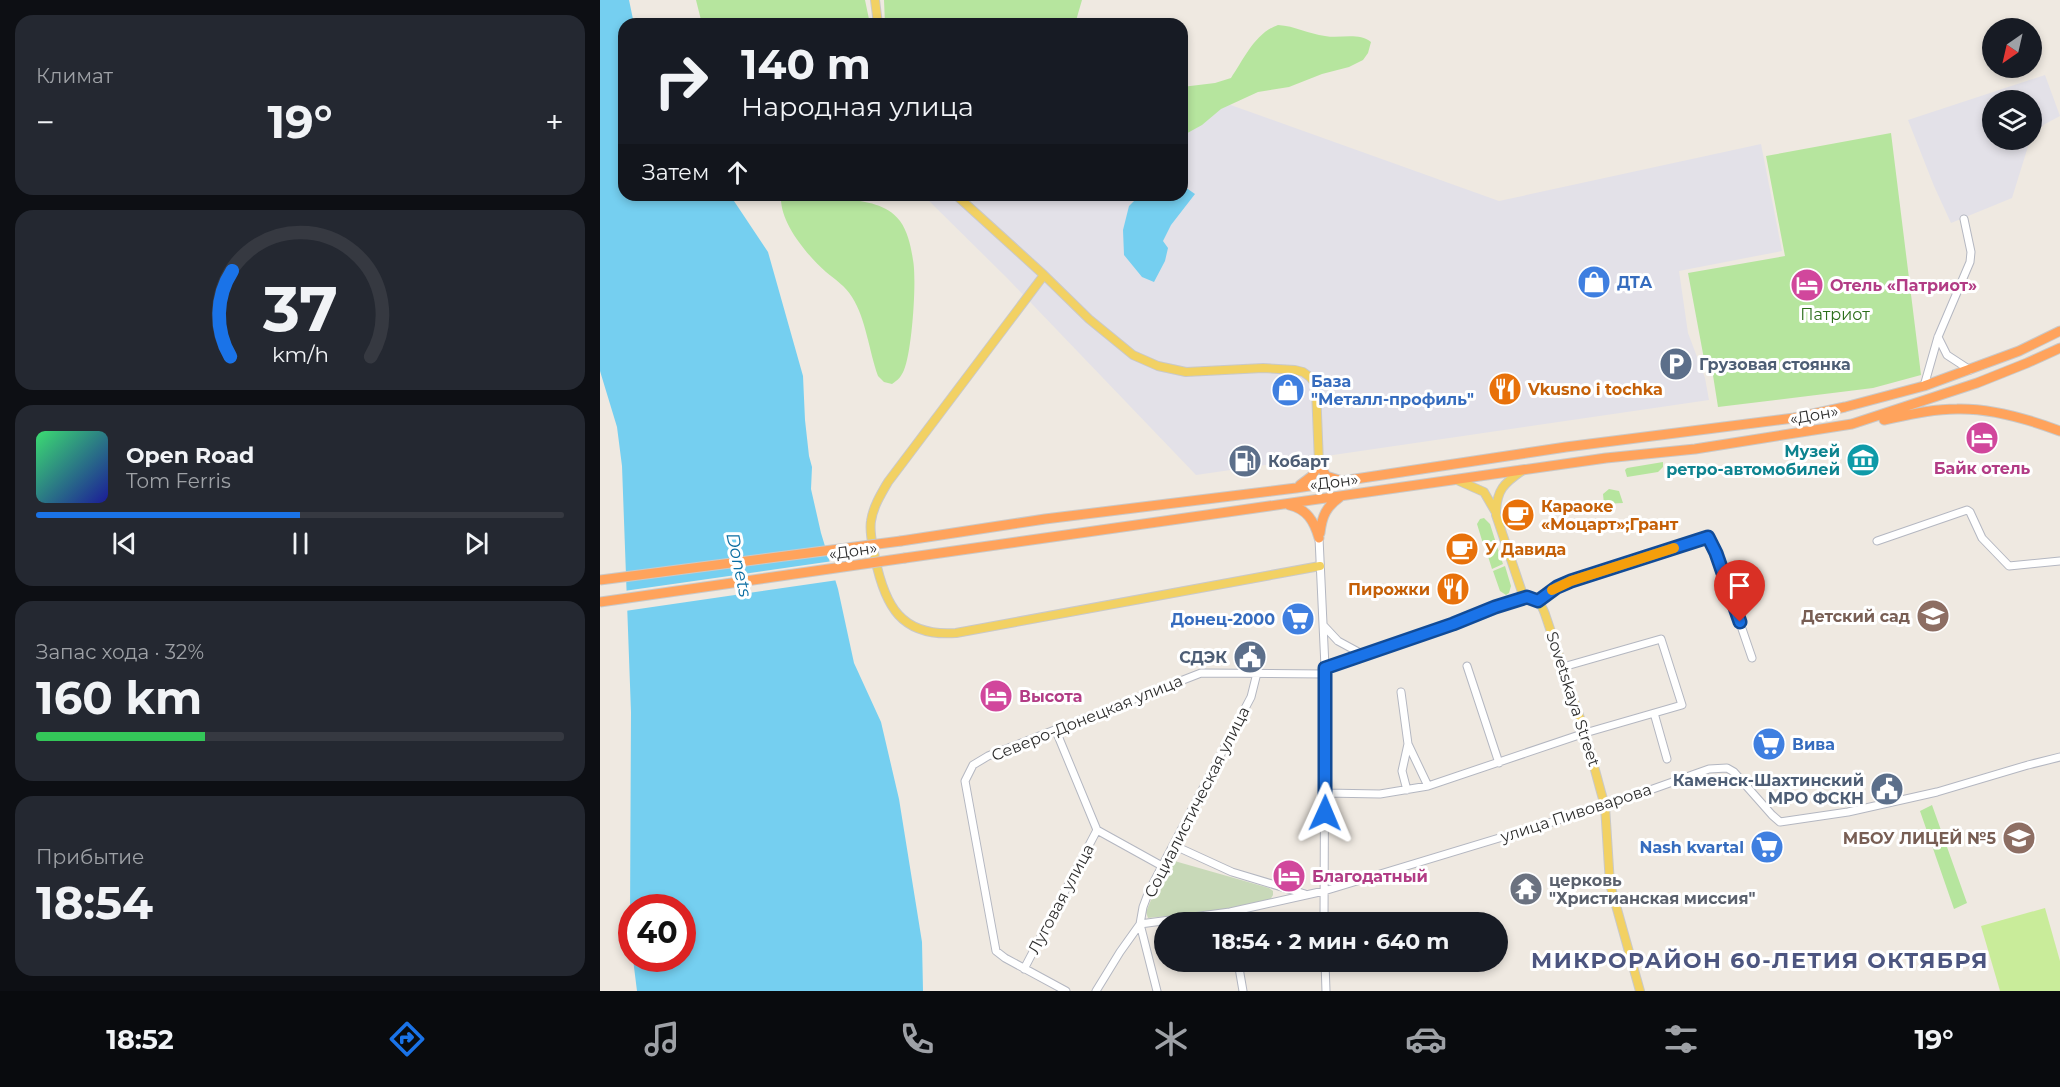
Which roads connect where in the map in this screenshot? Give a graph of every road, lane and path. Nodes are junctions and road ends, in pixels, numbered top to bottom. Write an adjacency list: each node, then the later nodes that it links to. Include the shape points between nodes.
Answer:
1 (875, 0): 2 (main road)
2 (877, 18)
3 (963, 201): 5 (main road)
4 (1964, 219): 7 (street, via 1970,262)
5 (1044, 274): 13 (main road, via 1106,334 1133,355 1158,366 1186,372 1263,368 1303,372 1316,389); 24 (main road, via 888,483 873,511 870,532 879,578 887,600 901,618 932,633 956,633)
6 (2060, 331): 9 (highway, «Дон»)
7 (1938, 337): 9 (street, via 1947,355); 10 (street)
8 (2060, 348): 11 (highway, «Дон», via 1977,383)
9 (1970, 370): 10 (highway, «Дон»)
10 (1924, 386): 16 (highway, «Дон», via 1794,418)
11 (1852, 424): 12 (highway, via 1956,408 1976,409); 14 (highway, «Дон», via 1695,449)
12 (2060, 431)
13 (1319, 463): 16 (highway, via 1326,476); 17 (highway, via 1312,476)
14 (1523, 470): 15 (highway, «Дон»); 20 (main road, via 1500,489)
15 (1457, 480): 18 (highway, «Дон»); 20 (main road, Sovetskaya Street, via 1484,492)
16 (1341, 481): 17 (highway, «Дон»)
17 (1296, 488): 25 (highway, «Дон», bridge)
18 (1341, 496): 19 (highway, «Дон»); 21 (highway, via 1323,515)
19 (1284, 503): 21 (highway, via 1308,514); 27 (highway, «Дон», bridge)
20 (1496, 515): 26 (main road, Sovetskaya Street)
21 (1319, 538): 24 (street)
22 (1877, 542): 23 (street, via 1967,510 1982,538 2009,566)
23 (2060, 561)
24 (1320, 566): 28 (street)
25 (600, 580)
26 (1531, 598): 29 (street); 30 (street, via 1571,581 1708,537); 32 (main road, Sovetskaya Street, via 1545,614)
27 (600, 602)
28 (1323, 624): 29 (street, via 1338,641); 33 (street)
29 (1362, 654): 33 (street)
30 (1752, 658)
31 (1467, 666): 42 (street)
32 (1563, 667): 36 (street, via 1661,639 1682,705); 38 (main road, Sovetskaya Street)
33 (1325, 671): 34 (street, Северо-Донецкая улица); 45 (street)
34 (1257, 673): 37 (street, Северо-Донецкая улица, via 1201,673); 48 (street, Социалистическая улица, via 1251,697)
35 (1401, 692): 39 (street)
36 (1654, 713): 38 (street); 41 (street)
37 (1056, 730): 47 (street); 56 (street, Северо-Донецкая улица, via 988,756 973,765 965,782 998,954)
38 (1585, 733): 42 (street); 46 (main road, Sovetskaya Street)
39 (1408, 744): 43 (street); 44 (street, via 1402,771)
40 (2060, 757): 46 (street, улица Пивоварова, via 1937,792 1792,822 1780,822 1727,768 1706,770)
41 (1667, 759)
42 (1499, 763): 43 (street)
43 (1428, 786): 44 (street)
44 (1407, 790): 45 (street, via 1380,794)
45 (1325, 793): 50 (street)
46 (1605, 806): 50 (street, улица Пивоварова); 64 (main road, Sovetskaya Street, via 1610,884)
47 (1097, 830): 49 (street); 56 (street, Луговая улица)
48 (1173, 845): 49 (street, Социалистическая улица); 51 (street, via 1232,872)
49 (1162, 866): 55 (street, Социалистическая улица, via 1143,907)
50 (1324, 891): 51 (street, улица Пивоварова); 53 (street)
51 (1308, 894): 52 (street, улица Пивоварова)
52 (1230, 912)
53 (1324, 912)
54 (1154, 922): 55 (street, улица Пивоварова)
55 (1140, 924): 60 (street, Социалистическая улица); 61 (street)
56 (1024, 969): 59 (street)
57 (1240, 972): 62 (street)
58 (1325, 972): 63 (street)
59 (1066, 991)
60 (1096, 991)
61 (1157, 991)
62 (1243, 991)
63 (1326, 991)
64 (1640, 991)

